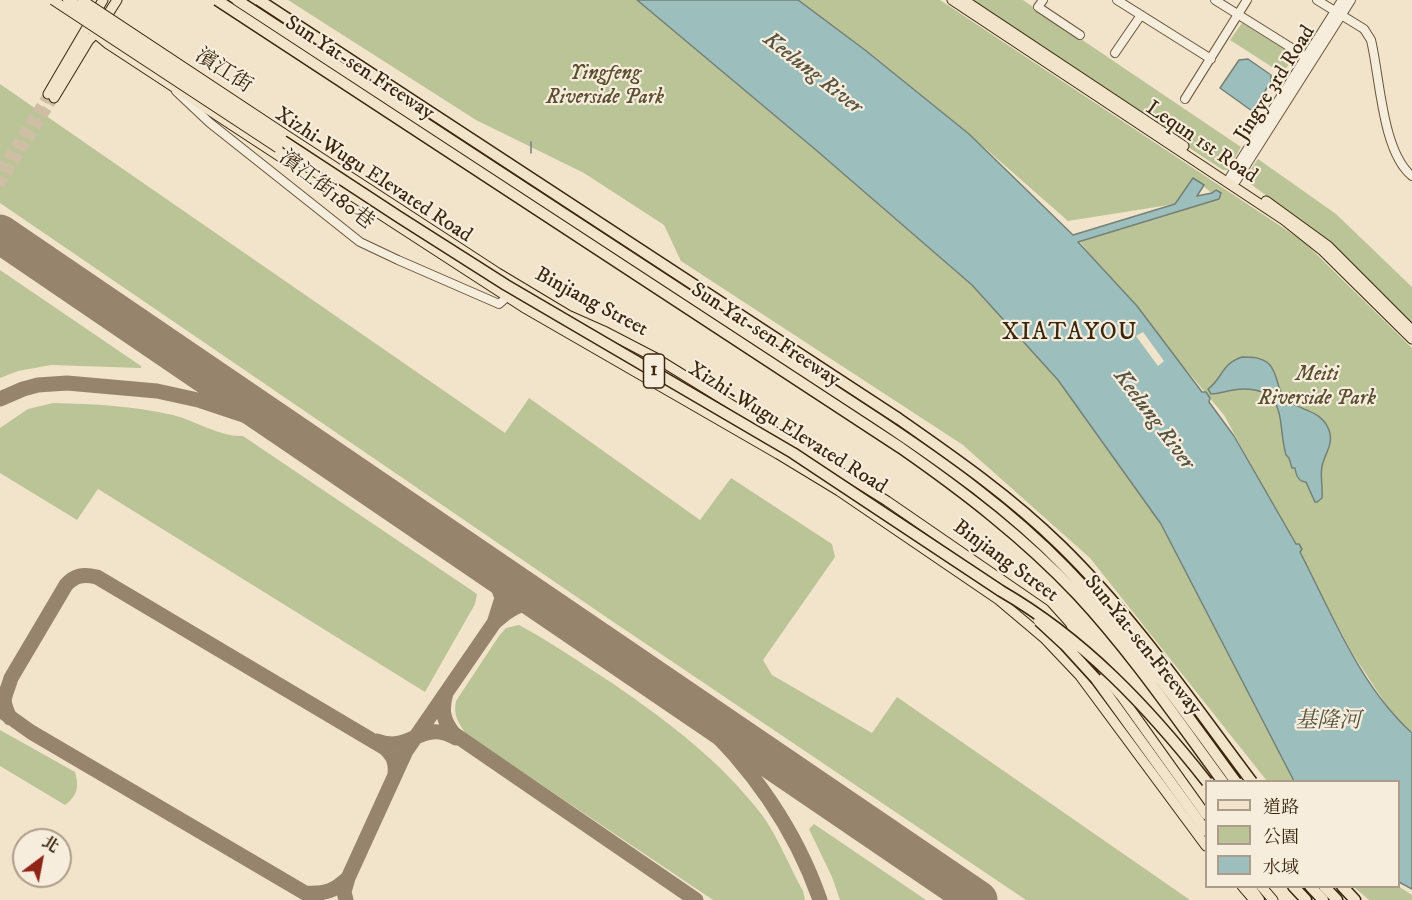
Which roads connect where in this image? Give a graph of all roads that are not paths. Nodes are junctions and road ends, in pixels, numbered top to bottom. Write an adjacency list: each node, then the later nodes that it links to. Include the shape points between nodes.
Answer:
1 (47, 0): 24 (main road, Binjiang Street)
2 (53, 0): 32 (main road, Binjiang Street, bridge)
3 (68, 0): 41 (highway, Xizhi-Wugu Elevated Road / 1, bridge, via 409,224 793,453)
4 (83, 0): 19 (main road, Binjiang Street); 33 (main road, 濱江街, bridge)
5 (103, 0): 19 (main road)
6 (117, 0): 21 (main road)
7 (217, 0): 45 (highway, Sun Yat-sen Freeway, bridge, via 975,501 1037,554 1077,595 1146,678)
8 (237, 0): 46 (highway, Sun Yat-sen Freeway, bridge, via 879,420 988,497 1099,603)
9 (259, 0): 47 (highway, bridge, via 967,466 1060,545 1097,584)
10 (952, 0): 35 (main road, Lequn 1st Road)
11 (964, 0): 35 (main road, Lequn 1st Road)
12 (1117, 0): 22 (street)
13 (1215, 0): 23 (street)
14 (1247, 0): 23 (street)
15 (1317, 0): 20 (street)
16 (1342, 0): 20 (street, Jingye 3rd Road)
17 (1351, 0): 20 (street, Jingye 3rd Road)
18 (1040, 4): 26 (street)
19 (98, 9): 21 (main road, Binjiang Street); 24 (main road)
20 (1338, 13): 28 (street, Jingye 3rd Road); 34 (street, via 1364,29 1371,40 1388,132 1397,156); 35 (street, Jingye 3rd Road)
21 (108, 15): 25 (main road); 33 (main road, Binjiang Street)
22 (1141, 15): 27 (street); 29 (street)
23 (1238, 15): 28 (street); 29 (street)
24 (86, 27): 25 (main road, Binjiang Street); 25 (main road, via 51,96)
25 (96, 33): 30 (main road, Binjiang Street)
26 (1080, 35)
27 (1115, 53)
28 (1306, 57): 35 (street, Jingye 3rd Road)
29 (1211, 59): 31 (street)
30 (172, 87): 32 (main road, Binjiang Street, via 283,159); 36 (street, 濱江街180巷, via 210,123 360,242 499,304)
31 (1185, 99)
32 (304, 165): 36 (main road, Binjiang Street)
33 (346, 173): 39 (main road, Binjiang Street, via 498,273 568,315)
34 (1412, 176)
35 (1232, 181): 37 (main road, Lequn 1st Road, via 1288,215 1328,246); 38 (main road, Lequn 1st Road, via 1323,251)
36 (507, 297): 40 (main road, Binjiang Street)
37 (1412, 330)
38 (1412, 339)
39 (624, 341): 40 (main road); 42 (main road, Binjiang Street, via 887,501 990,571 1044,609)
40 (613, 360): 43 (main road, Binjiang Street, via 778,453 928,550 1020,616)
41 (1001, 591): 44 (highway, Xizhi-Wugu Elevated Road / 1, bridge, via 1029,607 1102,665 1164,728); 49 (highway, bridge, via 1034,616 1096,679)
42 (1093, 664): 43 (main road); 48 (main road, Binjiang Street, via 1121,696)
43 (1080, 676): 50 (main road, Binjiang Street)
44 (1205, 780)
45 (1222, 780)
46 (1235, 780)
47 (1250, 780)
48 (1205, 814)
49 (1205, 830)
50 (1205, 845)
51 (1244, 888): 57 (main road)
52 (1263, 888): 58 (main road)
53 (1295, 888): 59 (highway)
54 (1312, 888): 60 (highway)
55 (1326, 888): 61 (highway)
56 (1344, 888): 62 (highway)
57 (1257, 900)
58 (1273, 900)
59 (1306, 900)
60 (1323, 900)
61 (1337, 900)
62 (1355, 900)

